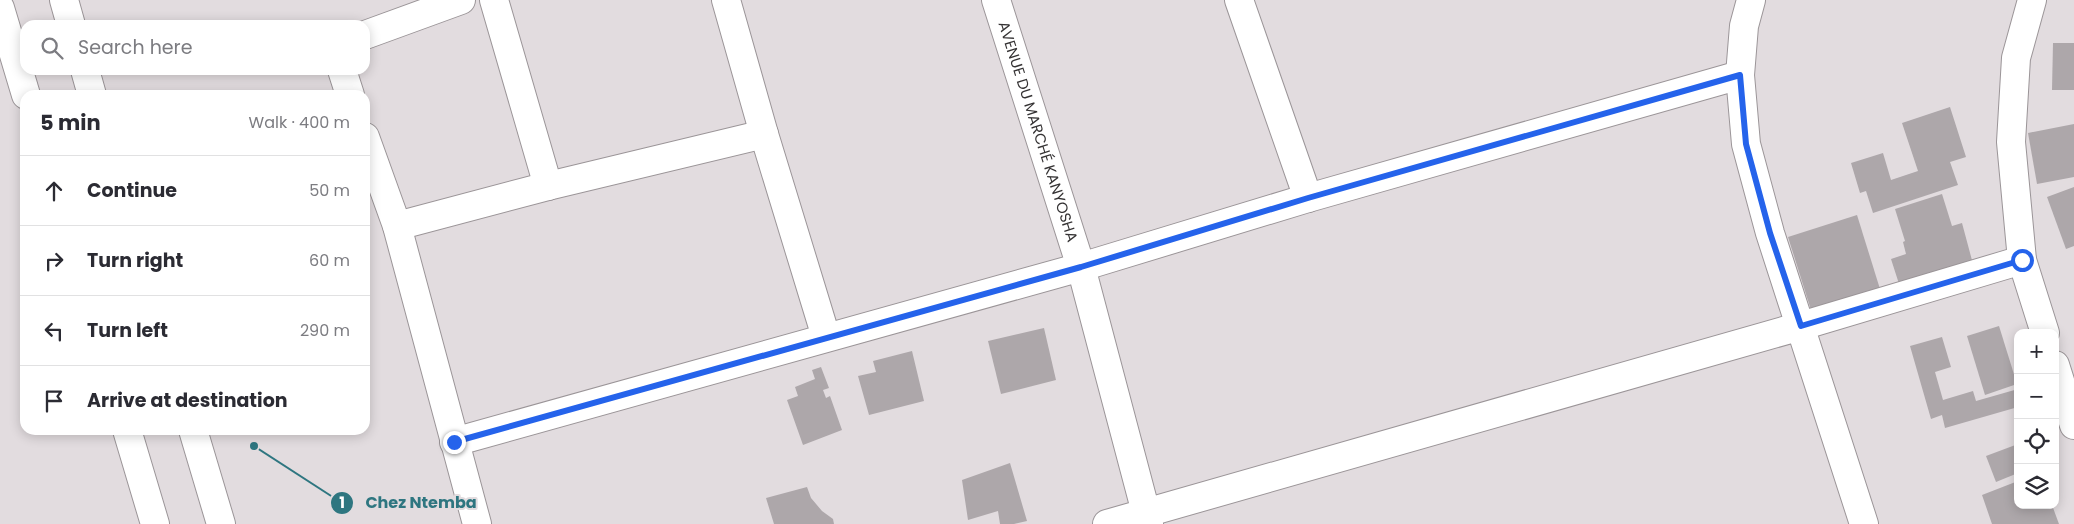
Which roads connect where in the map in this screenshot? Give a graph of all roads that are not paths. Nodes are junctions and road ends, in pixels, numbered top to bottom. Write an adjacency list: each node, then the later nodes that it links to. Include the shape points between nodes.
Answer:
1 (64, 0): 10 (street)
2 (461, 0): 11 (street)
3 (494, 0): 22 (street)
4 (726, 0): 20 (street)
5 (996, 0): 26 (street, AVENUE DU MARCHÉ KANYOSHA)
6 (1239, 0): 23 (street)
7 (1750, 0): 16 (street, via 1744,26)
8 (2032, 0): 25 (street, via 2016,58 2011,142)
9 (0, 8): 12 (street)
10 (70, 20)
11 (370, 33)
12 (20, 75)
13 (20, 75): 17 (street)
14 (86, 75): 18 (street)
15 (344, 75): 19 (street)
16 (1740, 75): 23 (street); 27 (street, via 1746,144 1770,233)
17 (25, 90)
18 (91, 90)
19 (348, 90)
20 (764, 134): 22 (street); 29 (street)
21 (370, 151): 24 (street)
22 (548, 186): 24 (street)
23 (1308, 198): 26 (street)
24 (396, 226): 34 (street)
25 (2022, 260): 27 (street); 28 (street)
26 (1081, 267): 29 (street); 35 (street, AVENUE DU MARCHÉ KANYOSHA)
27 (1801, 326): 35 (street); 40 (street)
28 (2044, 329)
29 (826, 337): 34 (street)
30 (2058, 374): 31 (street)
31 (2074, 425)
32 (128, 435): 36 (street)
33 (195, 435): 37 (street)
34 (454, 442): 38 (street)
35 (1147, 518): 39 (street)
36 (155, 524)
37 (222, 524)
38 (477, 524)
39 (1107, 524)
40 (1864, 524)

